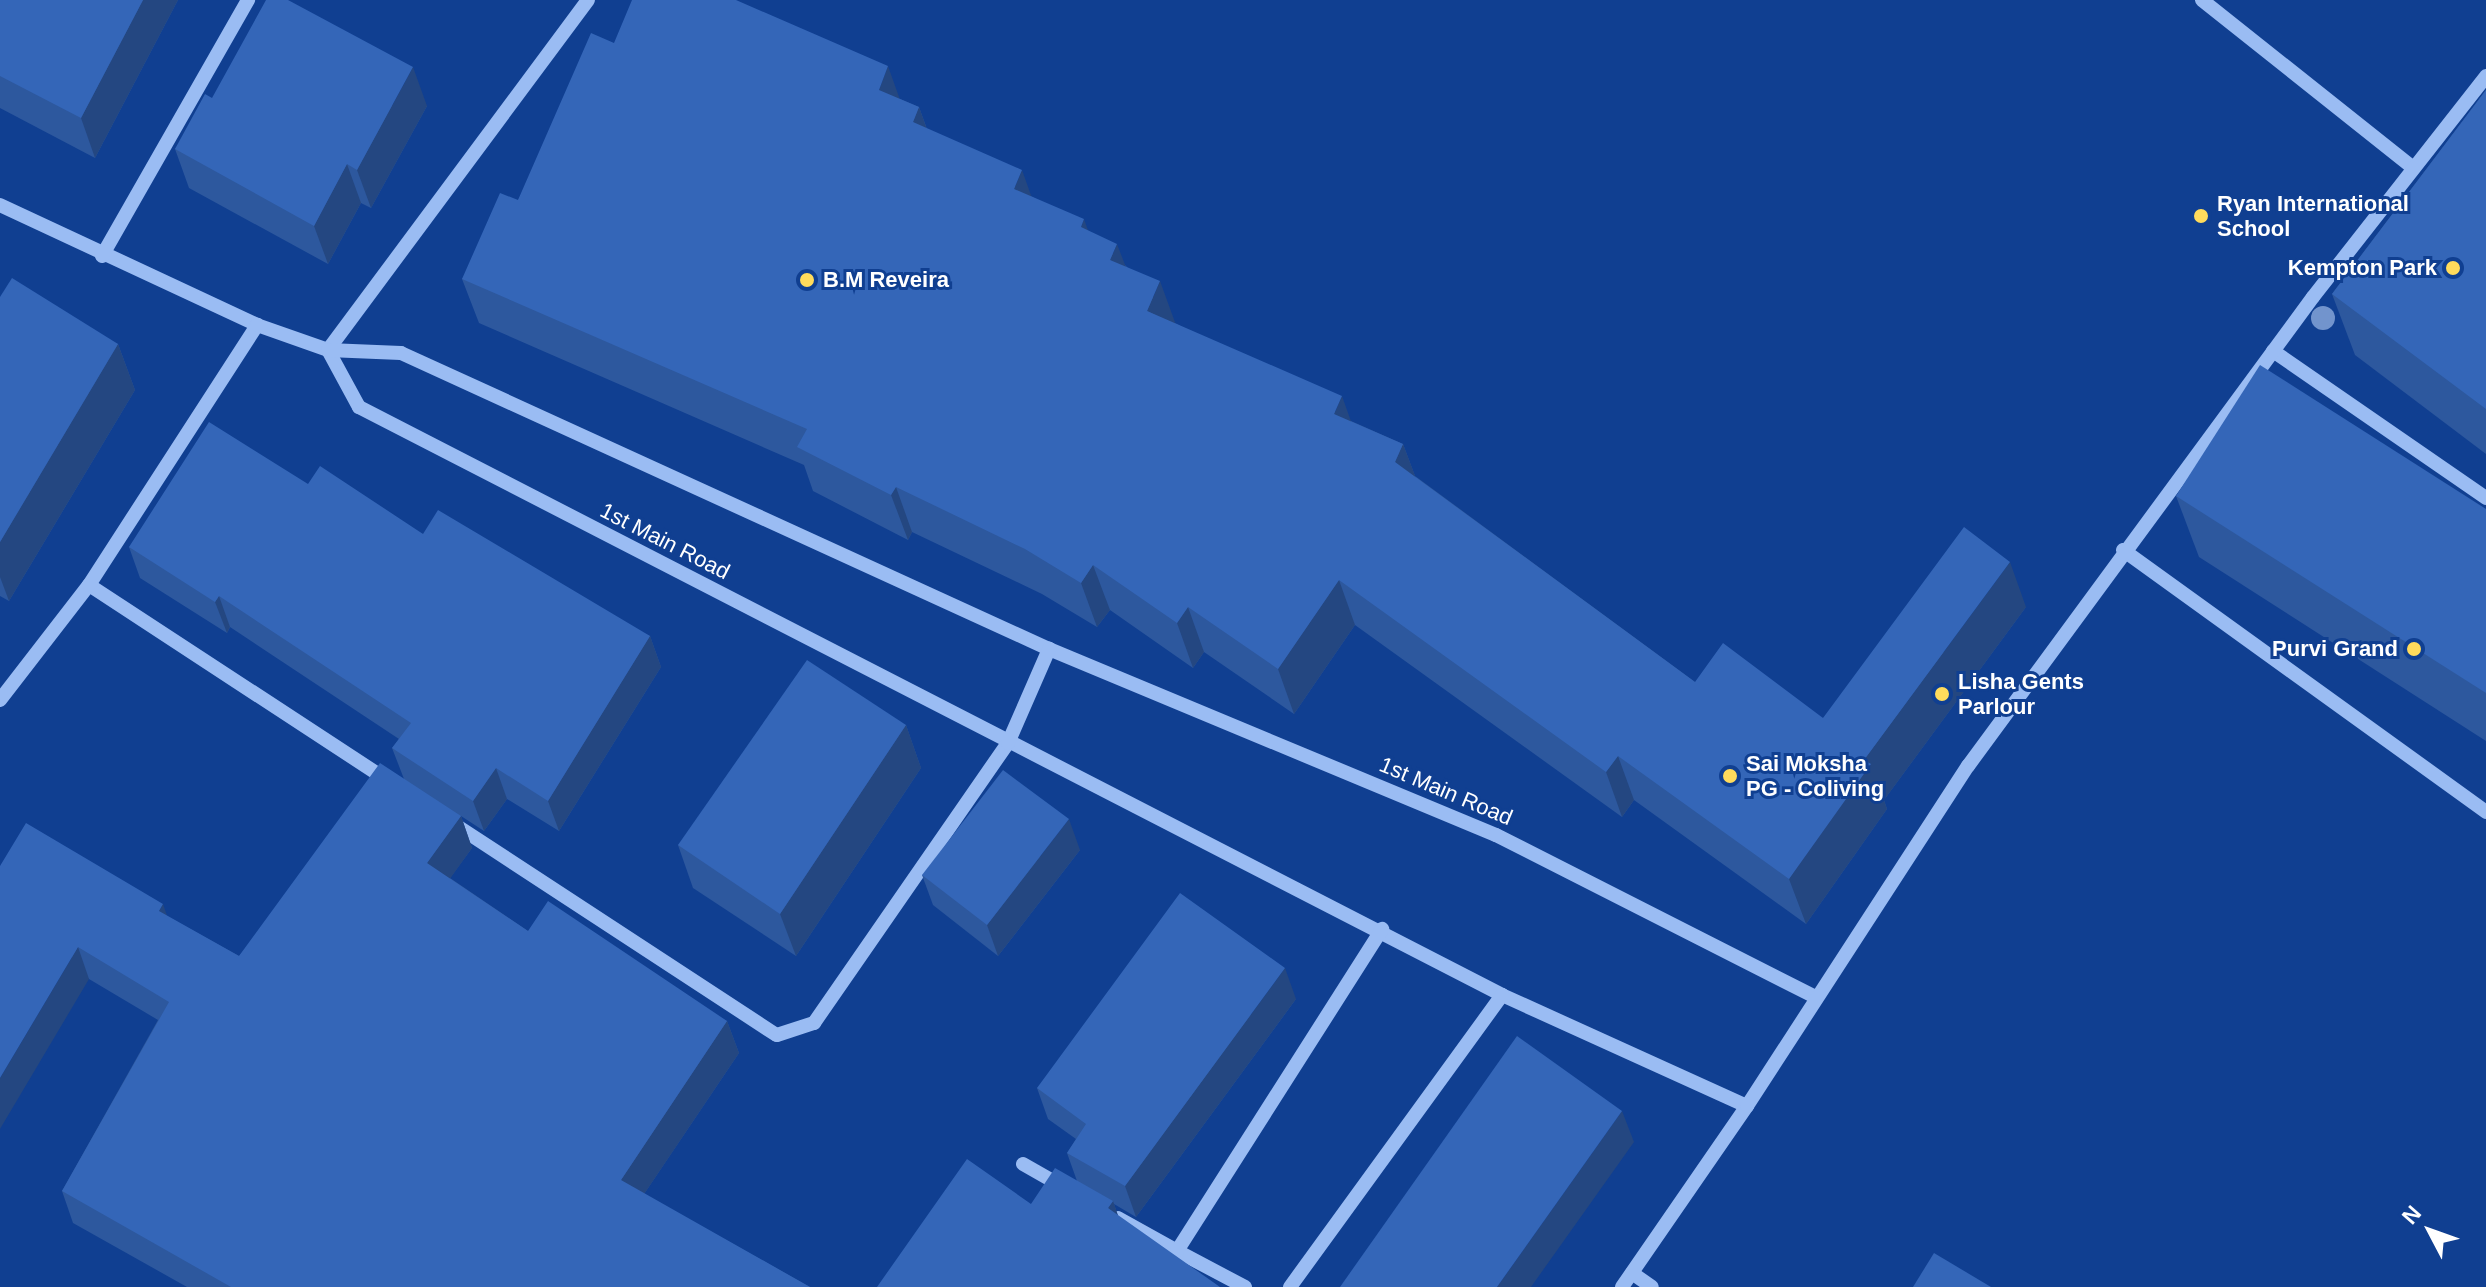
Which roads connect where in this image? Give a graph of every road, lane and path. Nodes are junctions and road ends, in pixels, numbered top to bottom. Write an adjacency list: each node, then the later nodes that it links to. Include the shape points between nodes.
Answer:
1 (248, 0): 7 (street)
2 (588, 0): 9 (street)
3 (2202, 0): 5 (street)
4 (2486, 76): 5 (street)
5 (2412, 167): 10 (street)
6 (0, 205): 7 (street, 1st Main Road)
7 (102, 256): 8 (street, 1st Main Road)
8 (257, 325): 9 (street, 1st Main Road); 13 (street)
9 (328, 350): 14 (street, 1st Main Road, via 401,353); 16 (street, 1st Main Road, via 359,407)
10 (2273, 351): 11 (street); 12 (street)
11 (2486, 498)
12 (2123, 550): 19 (street); 22 (street, via 1968,766)
13 (89, 585): 15 (street); 17 (street)
14 (1049, 649): 16 (street); 22 (street, 1st Main Road, via 1496,835)
15 (0, 700)
16 (1008, 743): 18 (street, via 814,1023 777,1035); 20 (street, 1st Main Road)
17 (406, 793)
18 (433, 810)
19 (2486, 812)
20 (1382, 929): 21 (street, 1st Main Road); 27 (street)
21 (1502, 995): 23 (street, 1st Main Road); 30 (street)
22 (1814, 996): 23 (street)
23 (1747, 1106): 28 (street)
24 (1023, 1164): 25 (street)
25 (1074, 1193)
26 (1100, 1208): 27 (street)
27 (1177, 1251): 29 (street)
28 (1632, 1273): 31 (street); 32 (street)
29 (1245, 1287)
30 (1290, 1287)
31 (1622, 1287)
32 (1652, 1287)

